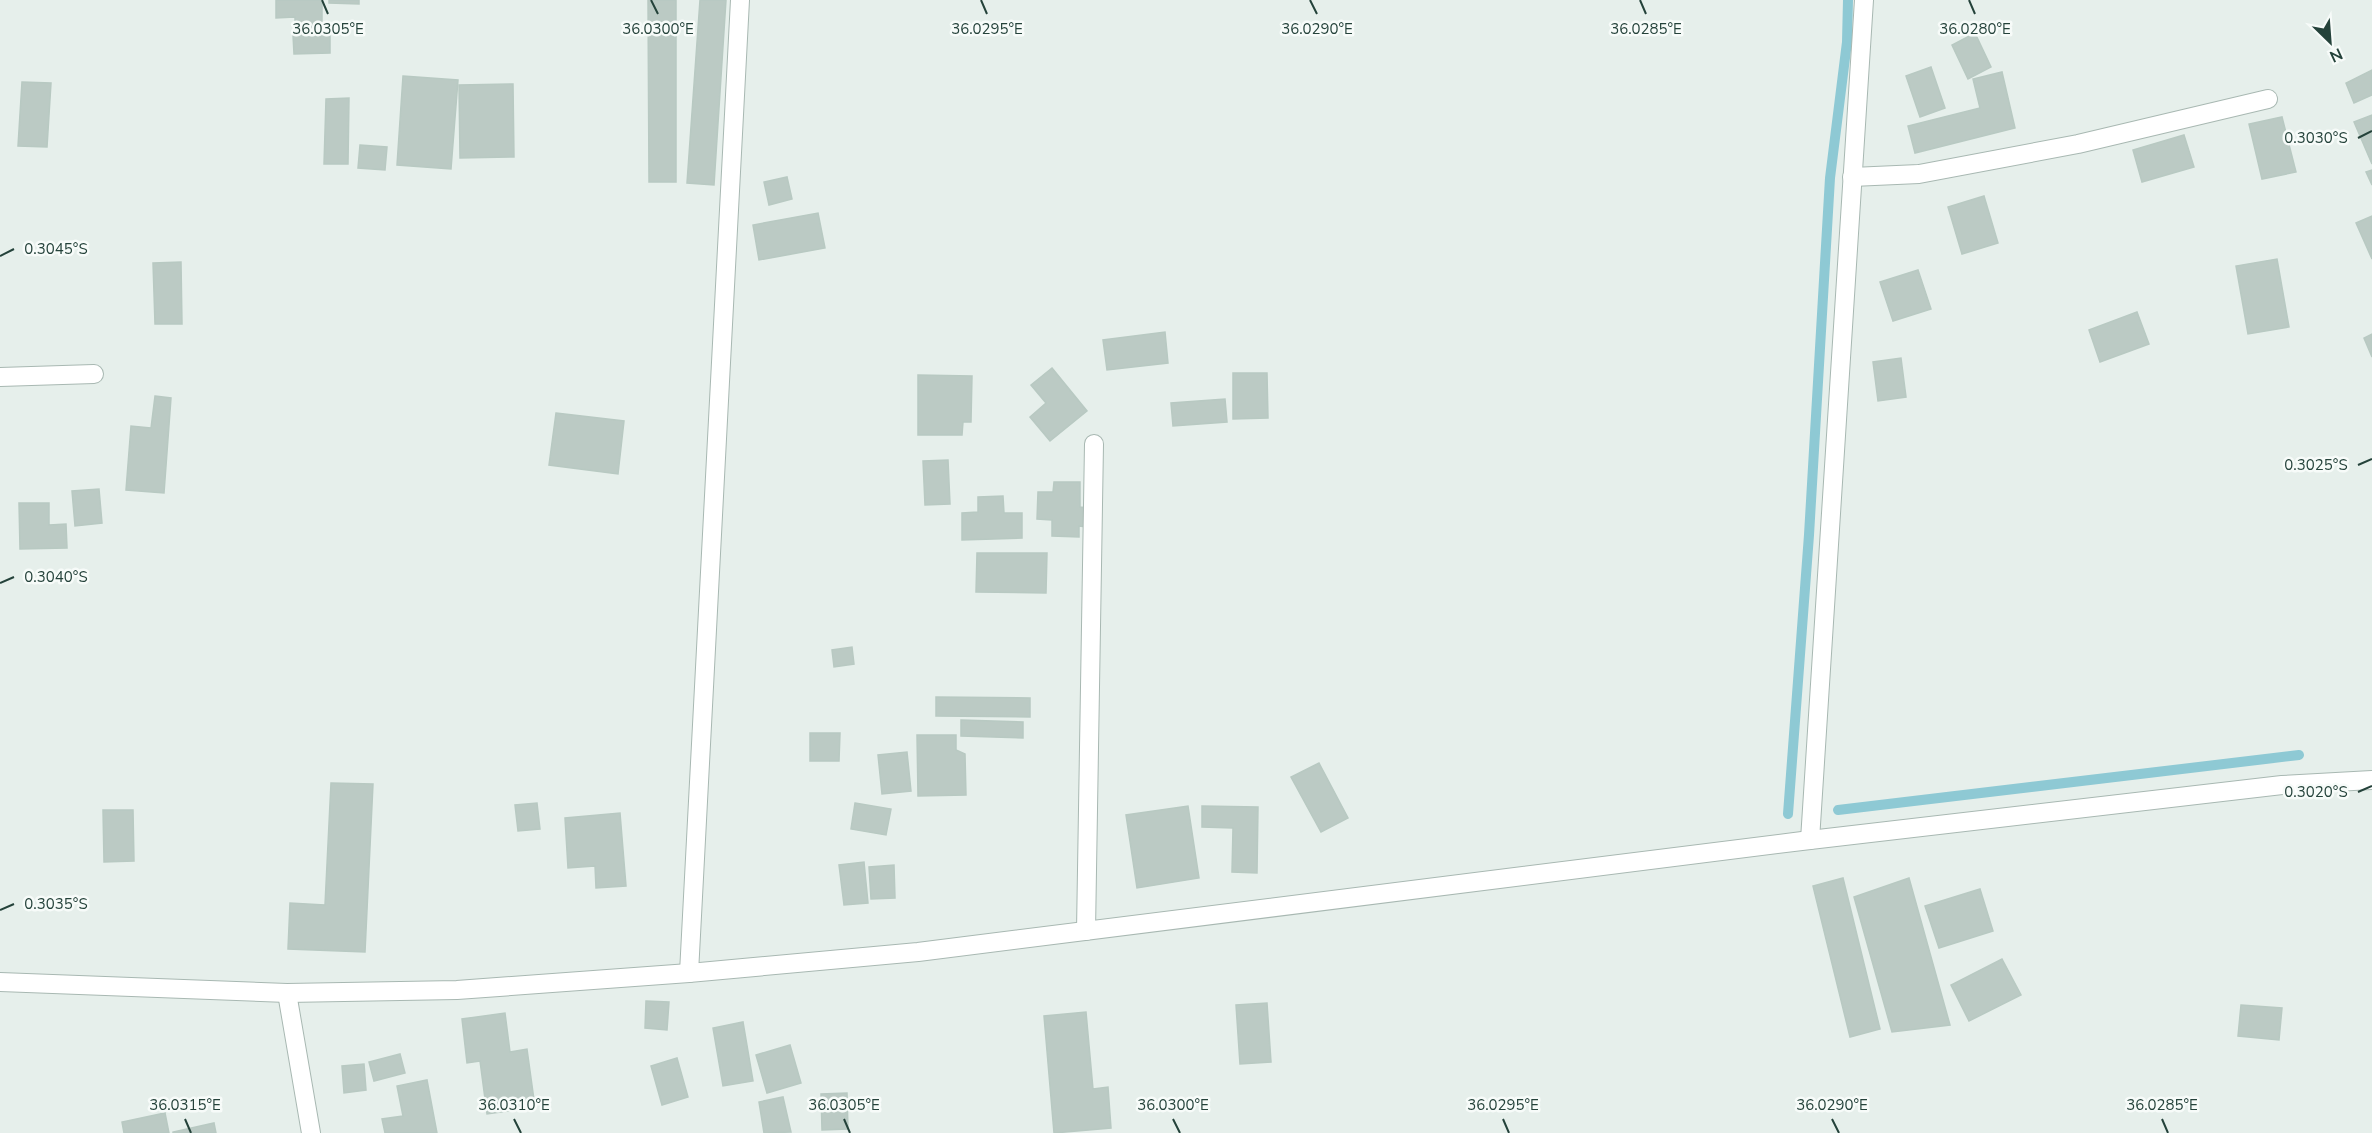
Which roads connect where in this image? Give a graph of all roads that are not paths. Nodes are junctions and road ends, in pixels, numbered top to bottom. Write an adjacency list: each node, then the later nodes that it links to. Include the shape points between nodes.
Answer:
1 (740, 0): 11 (street)
2 (1864, 0): 4 (street)
3 (2268, 99): 4 (street, via 2078,144 1930,172)
4 (1852, 177): 9 (street)
5 (94, 374): 6 (street)
6 (0, 377)
7 (1094, 444): 10 (street)
8 (2372, 780): 9 (street, via 2282,785)
9 (1810, 840): 10 (street)
10 (1086, 932): 11 (street)
11 (689, 973): 13 (street, via 456,990)
12 (0, 982): 13 (street)
13 (287, 993): 14 (street)
14 (310, 1133)

